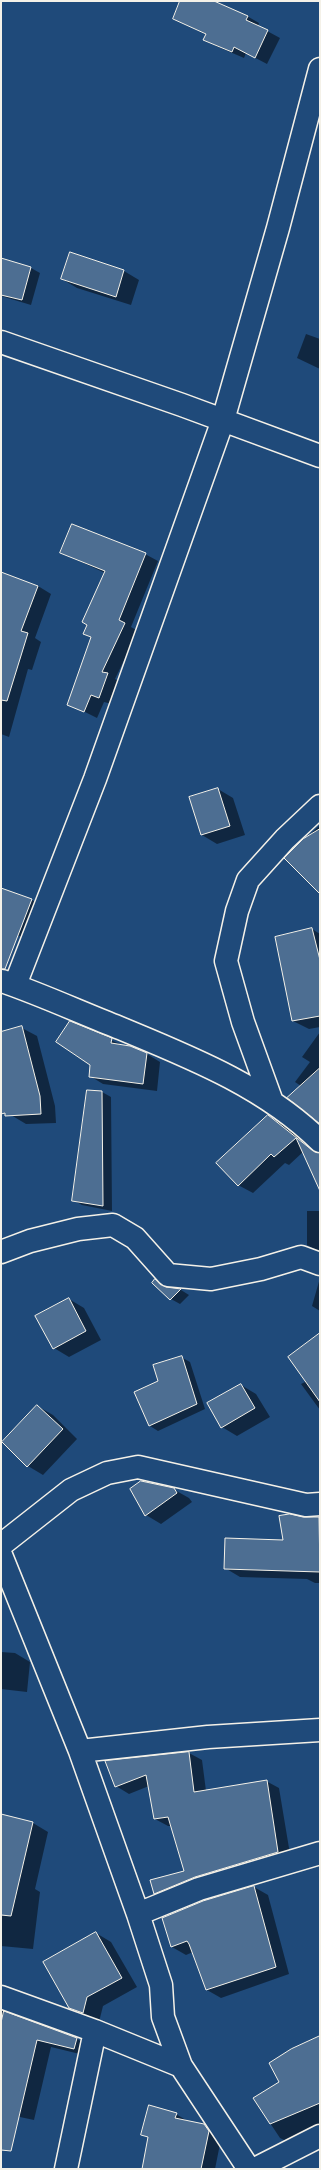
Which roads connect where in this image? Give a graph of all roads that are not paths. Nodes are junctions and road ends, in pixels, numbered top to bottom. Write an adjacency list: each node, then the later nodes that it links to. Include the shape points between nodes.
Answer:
1 (320, 69): 3 (street, via 278,228)
2 (1, 342): 3 (street)
3 (222, 420): 4 (street); 6 (street, via 95,779)
4 (320, 456)
5 (320, 806): 7 (street, via 285,839 248,880 237,912 226,961 243,1022)
6 (8, 983): 7 (street, via 174,1050 251,1088)
7 (272, 1102): 8 (street, via 299,1120)
8 (320, 1141)
9 (1, 1252): 10 (street, via 30,1241 78,1229 113,1225 135,1238 168,1275 211,1279 261,1269 301,1257)
10 (320, 1264)
11 (320, 1504): 12 (street, via 306,1505 138,1467 107,1473 71,1490)
12 (1, 1546)
13 (1, 1555): 15 (street)
14 (320, 1730): 15 (street, via 208,1737)
15 (80, 1751): 17 (street)
16 (320, 1853): 17 (street, via 199,1889)
17 (138, 1914): 20 (street, via 161,1985 163,2017)
18 (1, 1997): 19 (street)
19 (95, 2031): 20 (street); 22 (street)
20 (181, 2066): 23 (street)
21 (320, 2136): 24 (street)
22 (66, 2169)
23 (250, 2169)
24 (254, 2169)

